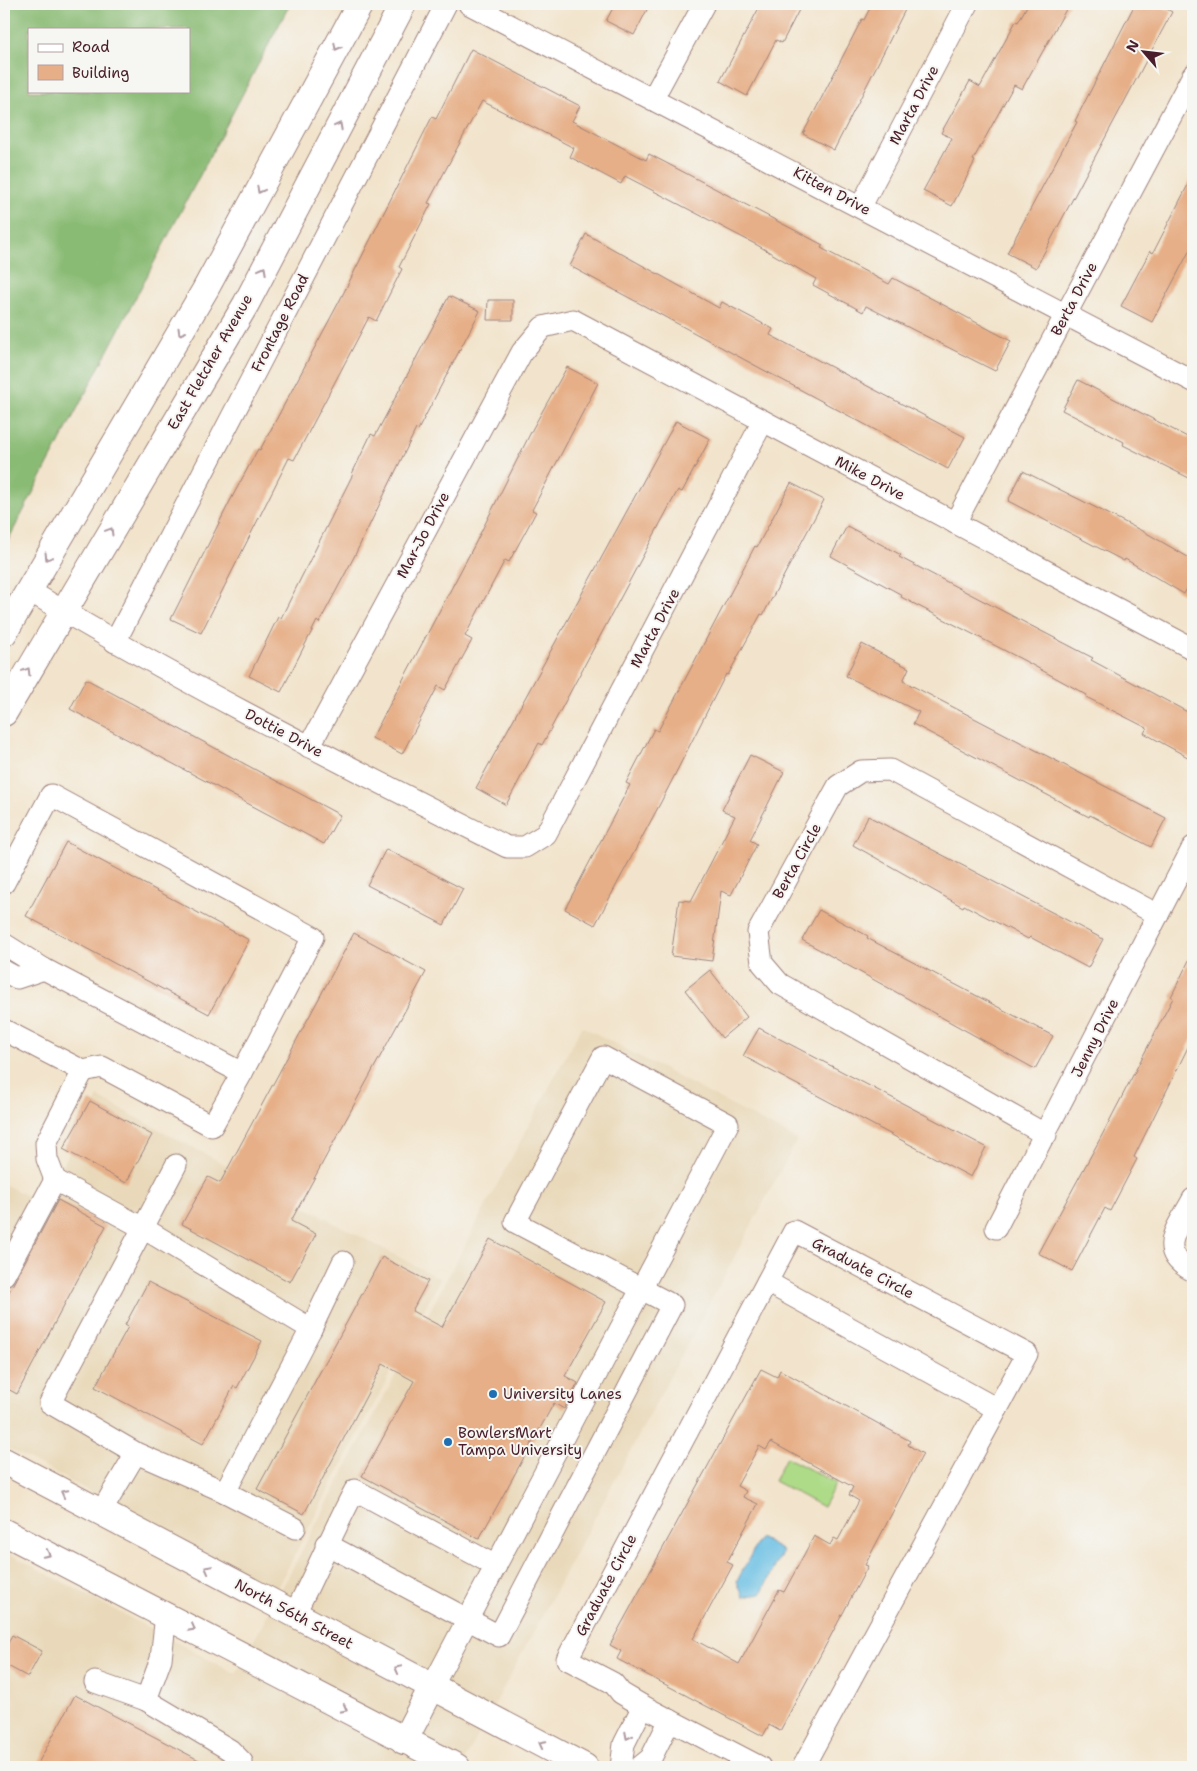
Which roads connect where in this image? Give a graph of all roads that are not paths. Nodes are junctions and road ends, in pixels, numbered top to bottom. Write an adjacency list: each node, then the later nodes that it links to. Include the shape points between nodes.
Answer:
1 (360, 4): 15 (main road, one-way to 15, via 205,290)
2 (403, 4): 16 (main road, East Fletcher Avenue, one-way to 2, via 246,304)
3 (446, 4): 18 (street, Frontage Road)
4 (469, 4): 8 (street, Kitten Drive)
5 (704, 4): 8 (street)
6 (968, 4): 9 (street, Marta Drive)
7 (1193, 75): 10 (street, Berta Drive)
8 (654, 98): 9 (street, Kitten Drive)
9 (861, 206): 10 (street, Kitten Drive)
10 (1066, 314): 12 (street, Kitten Drive); 14 (street, Berta Drive)
11 (543, 327): 13 (street, Mike Drive, via 573,320); 21 (street, Mar-Jo Drive, via 522,352)
12 (1193, 380)
13 (763, 421): 14 (street, Mike Drive); 22 (street, Marta Drive)
14 (956, 523): 19 (street, Mike Drive)
15 (28, 590): 16 (street, Dottie Drive); 17 (main road)
16 (63, 611): 18 (street, Dottie Drive); 20 (main road, East Fletcher Avenue, one-way to 16)
17 (4, 633)
18 (115, 642): 21 (street, Dottie Drive)
19 (1193, 649)
20 (4, 714)
21 (309, 747): 22 (street, Dottie Drive, via 507,848 525,846)
22 (546, 834)
23 (1193, 848): 25 (street, Jenny Drive)
24 (4, 883): 31 (street, via 51,795 312,937)
25 (1158, 915): 32 (street, Jenny Drive); 32 (street, Berta Circle, via 890,770 861,771 838,786 758,932 762,963 780,984)
26 (4, 944): 27 (street)
27 (44, 969): 28 (street, via 16,978); 31 (street)
28 (4, 971)
29 (4, 1030): 30 (street)
30 (83, 1071): 31 (street, via 102,1067 212,1126); 34 (street, via 46,1142 47,1159)
31 (242, 1073)
32 (1046, 1135): 37 (street, Jenny Drive)
33 (176, 1165): 36 (street)
34 (55, 1180): 36 (street); 40 (street)
35 (1193, 1199): 39 (street, via 1171,1240 1172,1254 1182,1266)
36 (144, 1228): 43 (street); 45 (street, via 50,1403)
37 (996, 1228)
38 (343, 1262): 43 (street)
39 (1193, 1272)
40 (4, 1275)
41 (766, 1282): 44 (street); 44 (street, Graduate Circle, via 794,1231 1027,1354); 59 (street, Graduate Circle, via 567,1659 613,1683 621,1693)
42 (642, 1289): 42 (street, via 515,1222 602,1058 728,1124); 52 (street); 55 (street, via 672,1305 500,1636)
43 (311, 1329): 47 (street)
44 (997, 1409): 68 (street, Graduate Circle)
45 (136, 1453): 47 (street); 48 (street)
46 (4, 1461): 48 (main road, North 56th Street, one-way to 46)
47 (225, 1492): 49 (street)
48 (101, 1512): 53 (main road, North 56th Street, one-way to 48)
49 (295, 1528)
50 (4, 1532): 54 (main road, one-way to 54)
51 (326, 1544): 52 (street, via 355,1490); 53 (street, via 321,1565); 55 (street)
52 (496, 1566): 55 (street)
53 (294, 1614): 57 (main road, North 56th Street, one-way to 53)
54 (166, 1615): 58 (street, via 162,1659); 61 (main road, one-way to 61)
55 (468, 1619): 57 (street)
56 (95, 1682): 58 (street)
57 (432, 1687): 61 (main road); 64 (main road, North 56th Street, one-way to 57)
58 (146, 1700): 62 (street, via 230,1750 242,1762)
59 (643, 1706): 60 (street, Graduate Circle); 65 (street, one-way to 65, via 624,1744)
60 (670, 1720): 66 (street, via 651,1758); 67 (street, Graduate Circle)
61 (404, 1741): 63 (main road)
62 (239, 1767)
63 (457, 1767)
64 (585, 1767)
65 (621, 1767)
66 (640, 1767)
67 (760, 1767)
68 (803, 1767)

